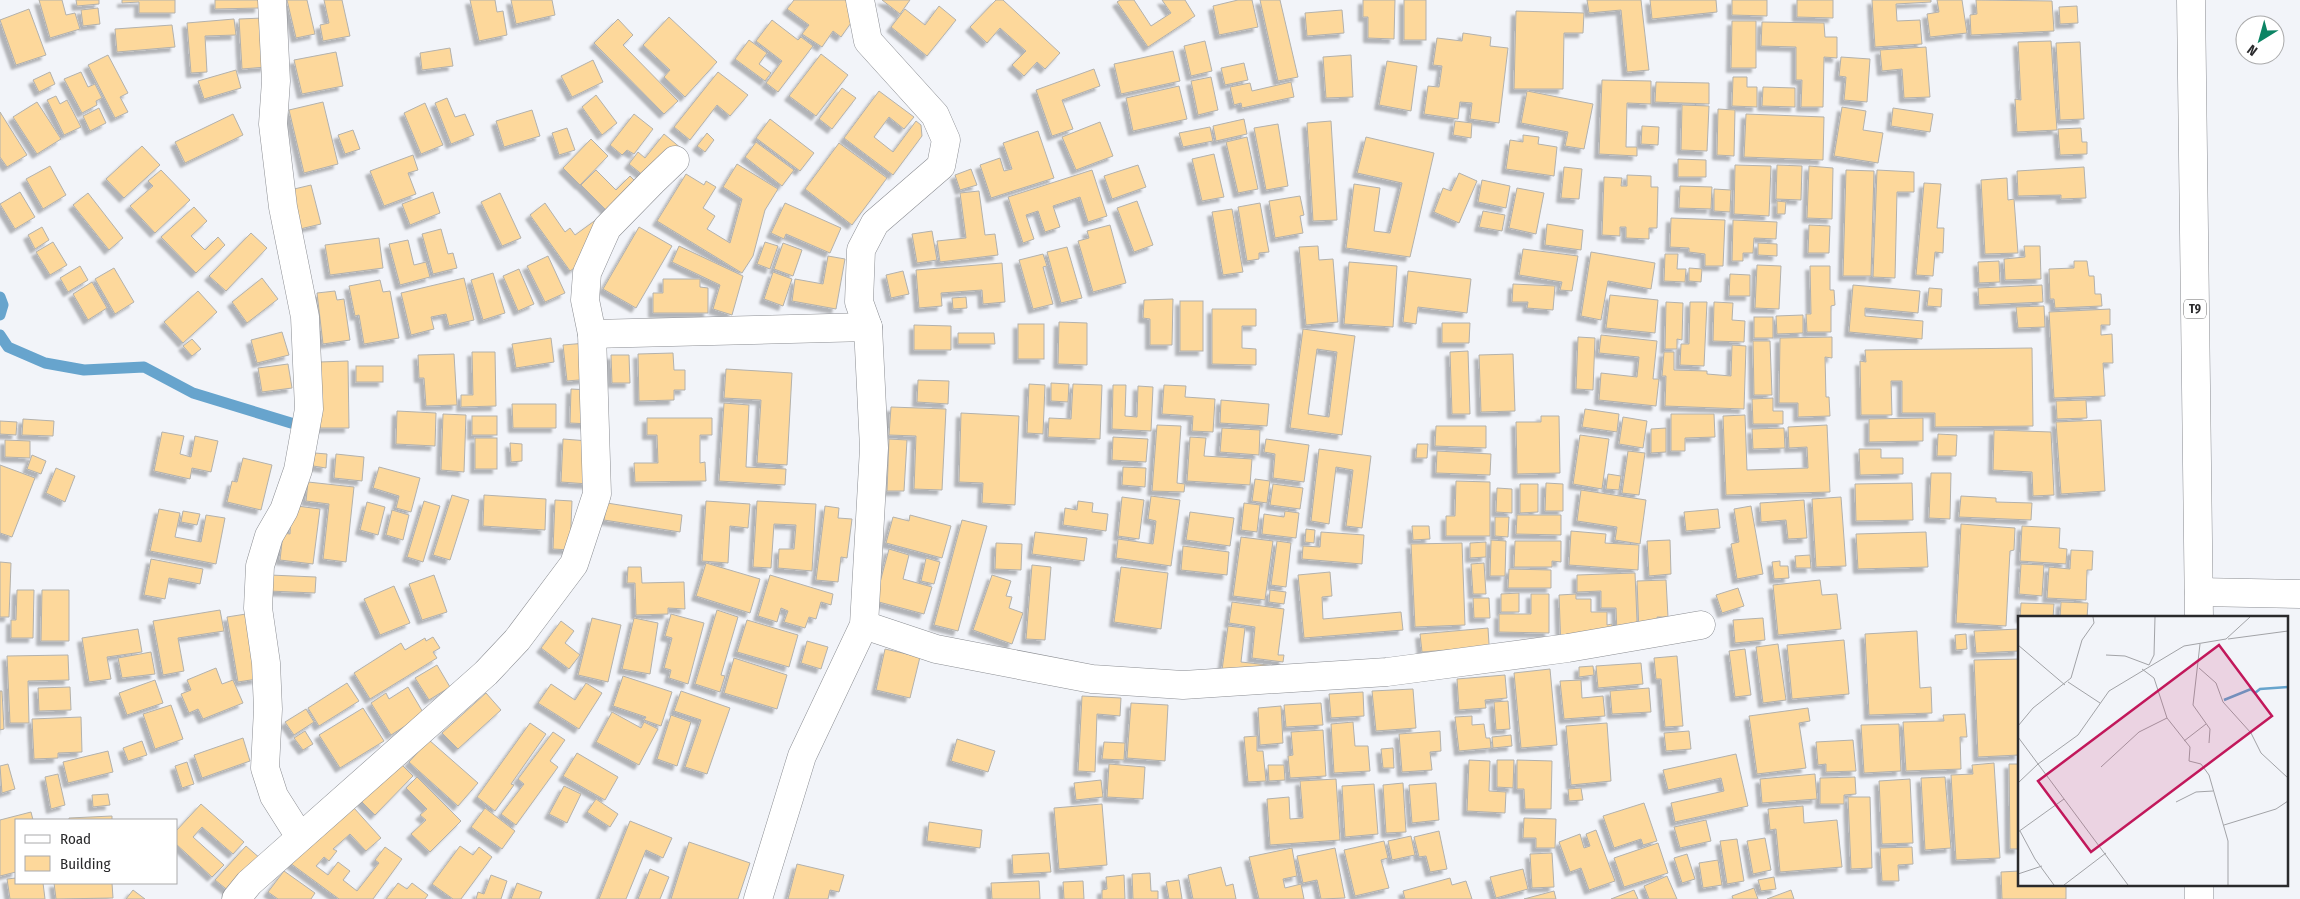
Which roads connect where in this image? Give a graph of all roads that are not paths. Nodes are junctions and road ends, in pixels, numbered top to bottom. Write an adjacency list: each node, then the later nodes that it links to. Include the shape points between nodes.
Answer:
1 (272, 0): 11 (main road, via 276,81 273,124 282,207 305,317 308,409 298,470 284,510 269,536 260,566 258,608 266,663 265,768 274,796)
2 (860, 0): 5 (main road, via 868,41 935,115 946,140 941,166 875,223 861,250 860,302)
3 (2191, 0): 8 (main road, T9)
4 (675, 160): 6 (main road, via 607,228 587,273 585,300)
5 (868, 327): 6 (main road); 10 (main road, via 874,448)
6 (592, 334): 11 (main road, via 597,494 574,564 517,640 486,674)
7 (2300, 594): 8 (main road)
8 (2199, 605)
9 (1701, 625): 10 (main road, via 1568,648 1387,672 1183,685 1092,679 936,649)
10 (864, 626): 14 (main road, via 802,756)
11 (300, 837): 13 (main road)
12 (2199, 886): 15 (main road)
13 (236, 899)
14 (758, 899)
15 (2199, 899)

